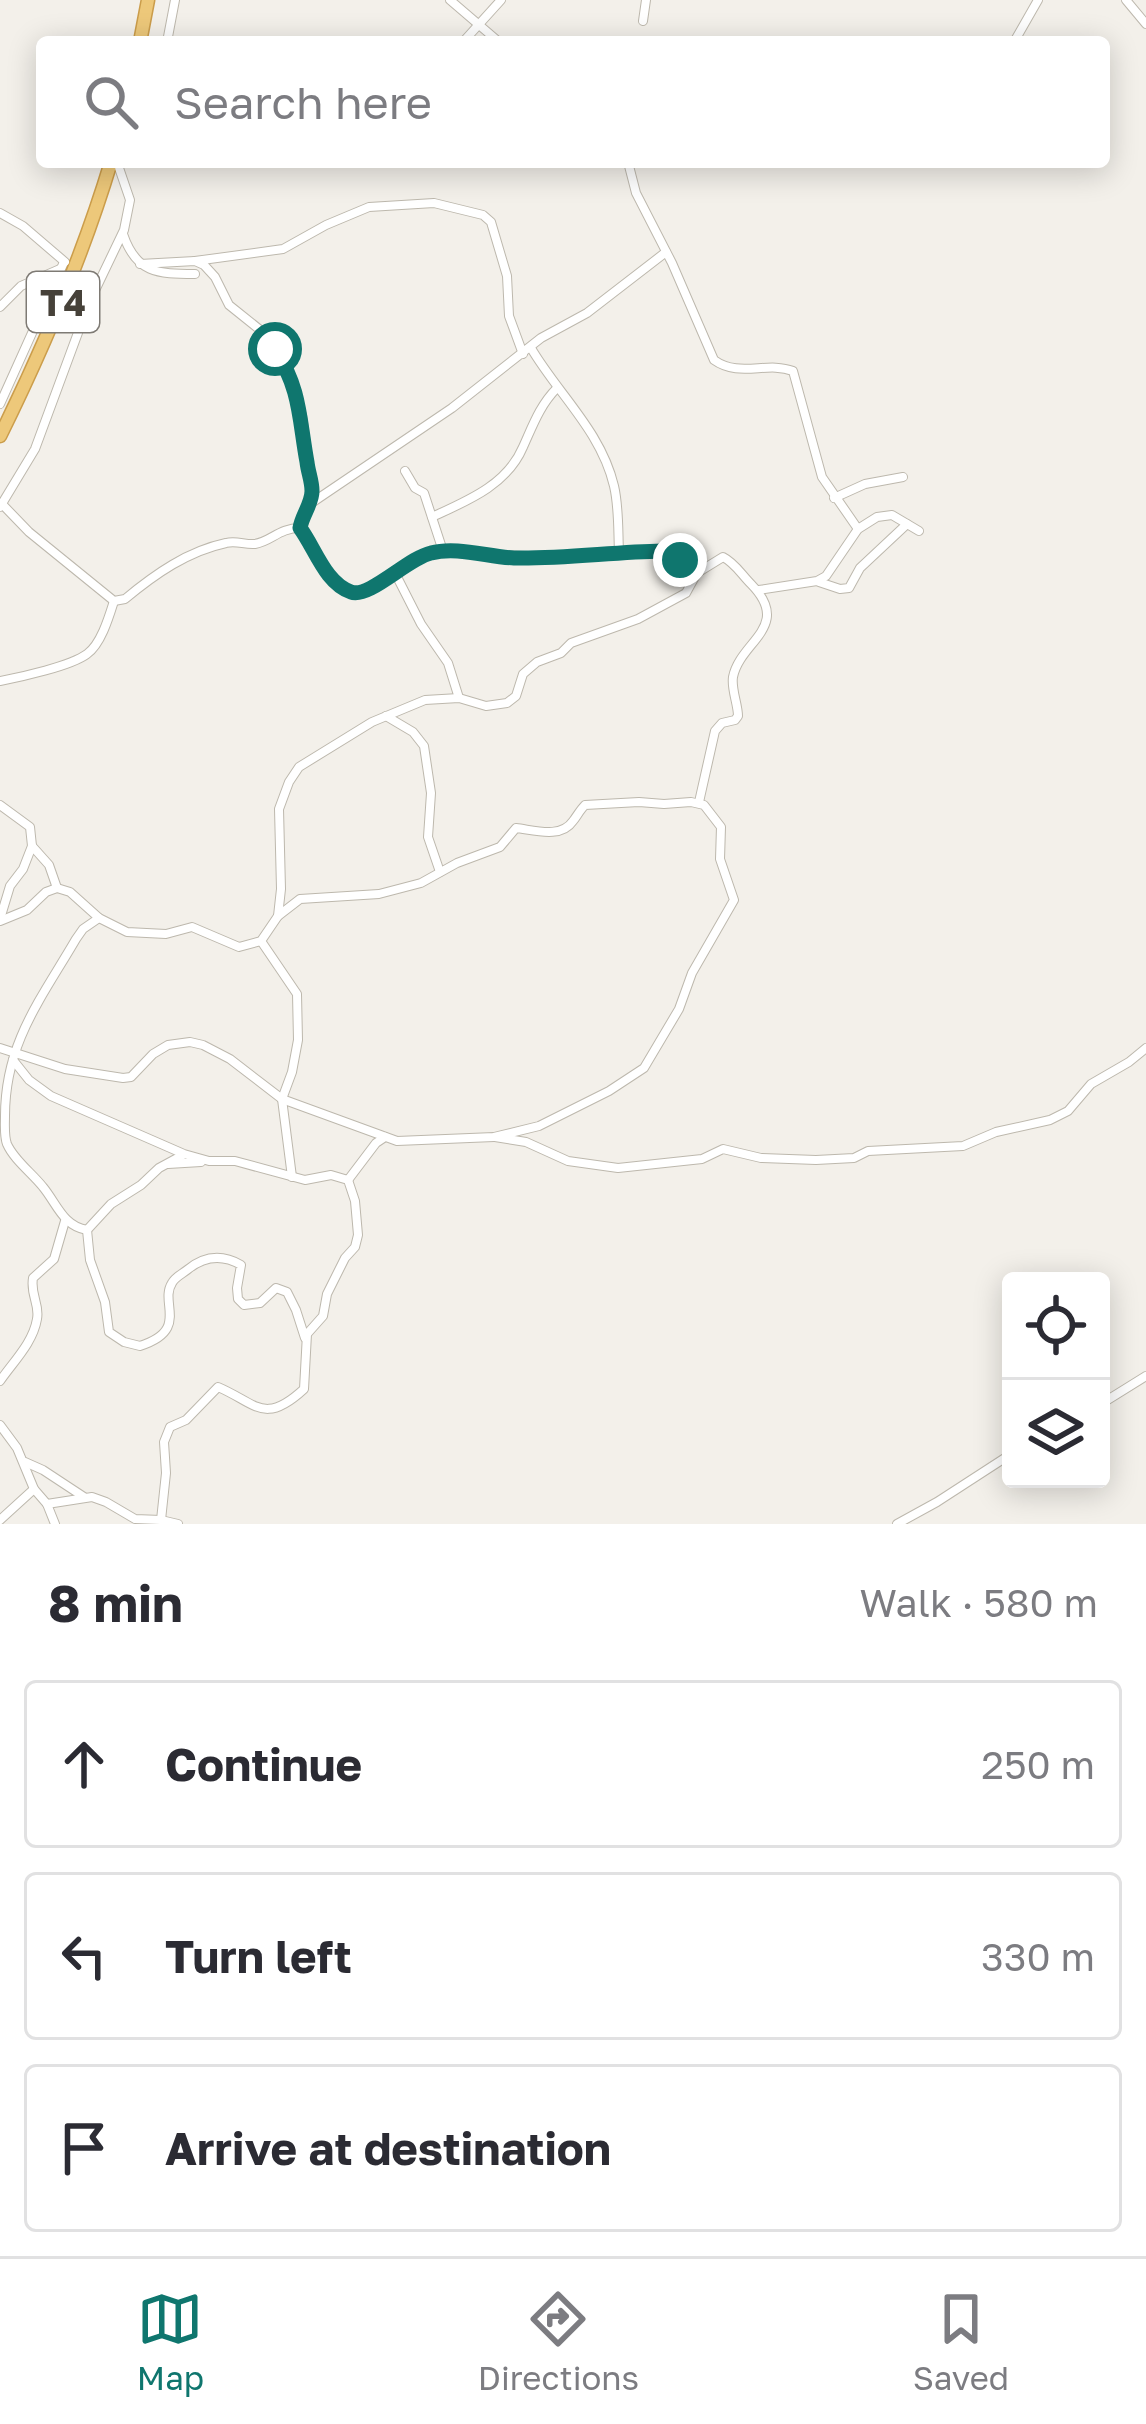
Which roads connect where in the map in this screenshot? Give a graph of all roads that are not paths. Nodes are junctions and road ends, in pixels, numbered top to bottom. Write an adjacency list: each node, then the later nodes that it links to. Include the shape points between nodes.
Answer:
1 (148, 0): 11 (highway)
2 (175, 0): 12 (street)
3 (450, 0): 10 (street)
4 (501, 0): 10 (street)
5 (646, 0): 8 (street)
6 (1038, 0): 15 (street)
7 (1126, 0): 9 (street)
8 (643, 21)
9 (1146, 24)
10 (479, 27): 13 (street); 14 (street)
11 (141, 36)
12 (168, 36)
13 (469, 36)
14 (491, 36)
15 (1017, 36)
16 (111, 168): 24 (highway, T4)
17 (117, 168): 20 (street, via 130,200)
18 (630, 168): 21 (street)
19 (0, 213): 24 (street)
20 (122, 233): 23 (street); 35 (street, via 35,449)
21 (666, 252): 27 (street); 33 (street, via 714,360 740,370 794,371)
22 (195, 261): 23 (street); 27 (street, via 283,249 369,207 434,203 483,215 507,276 509,316); 34 (street, via 283,361 302,415)
23 (140, 264): 25 (street)
24 (67, 267): 26 (street); 29 (street); 30 (highway, T4, via 43,349)
25 (195, 274)
26 (0, 302)
27 (527, 351): 28 (street); 34 (street)
28 (557, 388): 36 (street, via 502,475); 42 (street, via 607,464)
29 (0, 404)
30 (0, 436)
31 (406, 471): 36 (street)
32 (903, 478): 33 (street)
33 (834, 498): 39 (street)
34 (310, 504): 38 (street)
35 (1, 506): 47 (street)
36 (432, 517): 41 (street)
37 (907, 524): 39 (street, via 885,515); 40 (street); 45 (street, via 849,588)
38 (300, 528): 43 (street, via 346,590 368,592); 47 (street, via 188,555)
39 (858, 529): 45 (street)
40 (919, 531)
41 (443, 551): 42 (street, via 513,558); 43 (street)
42 (619, 552): 44 (street, via 672,553)
43 (394, 571): 49 (street, via 448,663)
44 (694, 576): 46 (street, via 723,556); 49 (street, via 686,593 542,658 507,704)
45 (818, 581): 46 (street)
46 (757, 590): 51 (street, via 766,602 763,632 734,674 737,719 715,731)
47 (114, 601): 48 (street, via 88,653)
48 (0, 681)
49 (459, 698): 50 (street)
50 (384, 716): 54 (street, via 424,746 428,837); 56 (street, via 299,766 289,782 279,808)
51 (699, 802): 54 (street, via 585,805 568,827 516,828 496,849); 65 (street, via 721,827 720,859 734,900 652,1055 585,1104)
52 (0, 805): 53 (street, via 30,827)
53 (32, 846): 55 (street); 58 (street)
54 (440, 872): 56 (street, via 379,894 300,899)
55 (57, 888): 57 (street); 58 (street)
56 (278, 916): 59 (street)
57 (99, 918): 59 (street, via 127,932 197,928 238,947); 62 (street, via 76,939)
58 (0, 920)
59 (261, 941): 63 (street, via 297,994 298,1040)
60 (0, 1048): 62 (street)
61 (1146, 1048): 65 (street, via 1056,1118 963,1146 831,1160 723,1149 702,1159 618,1168)
62 (14, 1057): 63 (street, via 123,1078 168,1045 190,1042 230,1059); 66 (street, via 51,1096); 71 (street, via 7,1143)
63 (282, 1099): 64 (street); 69 (street)
64 (385, 1137): 65 (street); 70 (street)
65 (494, 1137)
66 (184, 1154): 67 (street); 68 (street)
67 (206, 1161): 68 (street); 69 (street)
68 (166, 1164): 72 (street)
69 (292, 1177): 70 (street)
70 (348, 1180): 73 (street, via 356,1246)
71 (65, 1221): 72 (street); 75 (street, via 54,1259 33,1278 38,1315 31,1336)
72 (87, 1229): 73 (street, via 108,1328 119,1339 140,1346 157,1339 170,1322 172,1282 216,1257 241,1265 237,1294 244,1305 276,1288 287,1292)
73 (305, 1340): 84 (street, via 307,1380 291,1400 254,1408 218,1387 167,1431)
74 (1146, 1376): 76 (street)
75 (0, 1382)
76 (1110, 1398)
77 (0, 1425): 79 (street)
78 (1002, 1460): 87 (street)
79 (23, 1462): 80 (street); 81 (street)
80 (34, 1489): 82 (street); 83 (street)
81 (86, 1498): 82 (street); 84 (street, via 135,1519)
82 (47, 1504): 85 (street)
83 (0, 1520)
84 (161, 1520): 86 (street)
85 (55, 1524)
86 (178, 1524)
87 (896, 1524)

